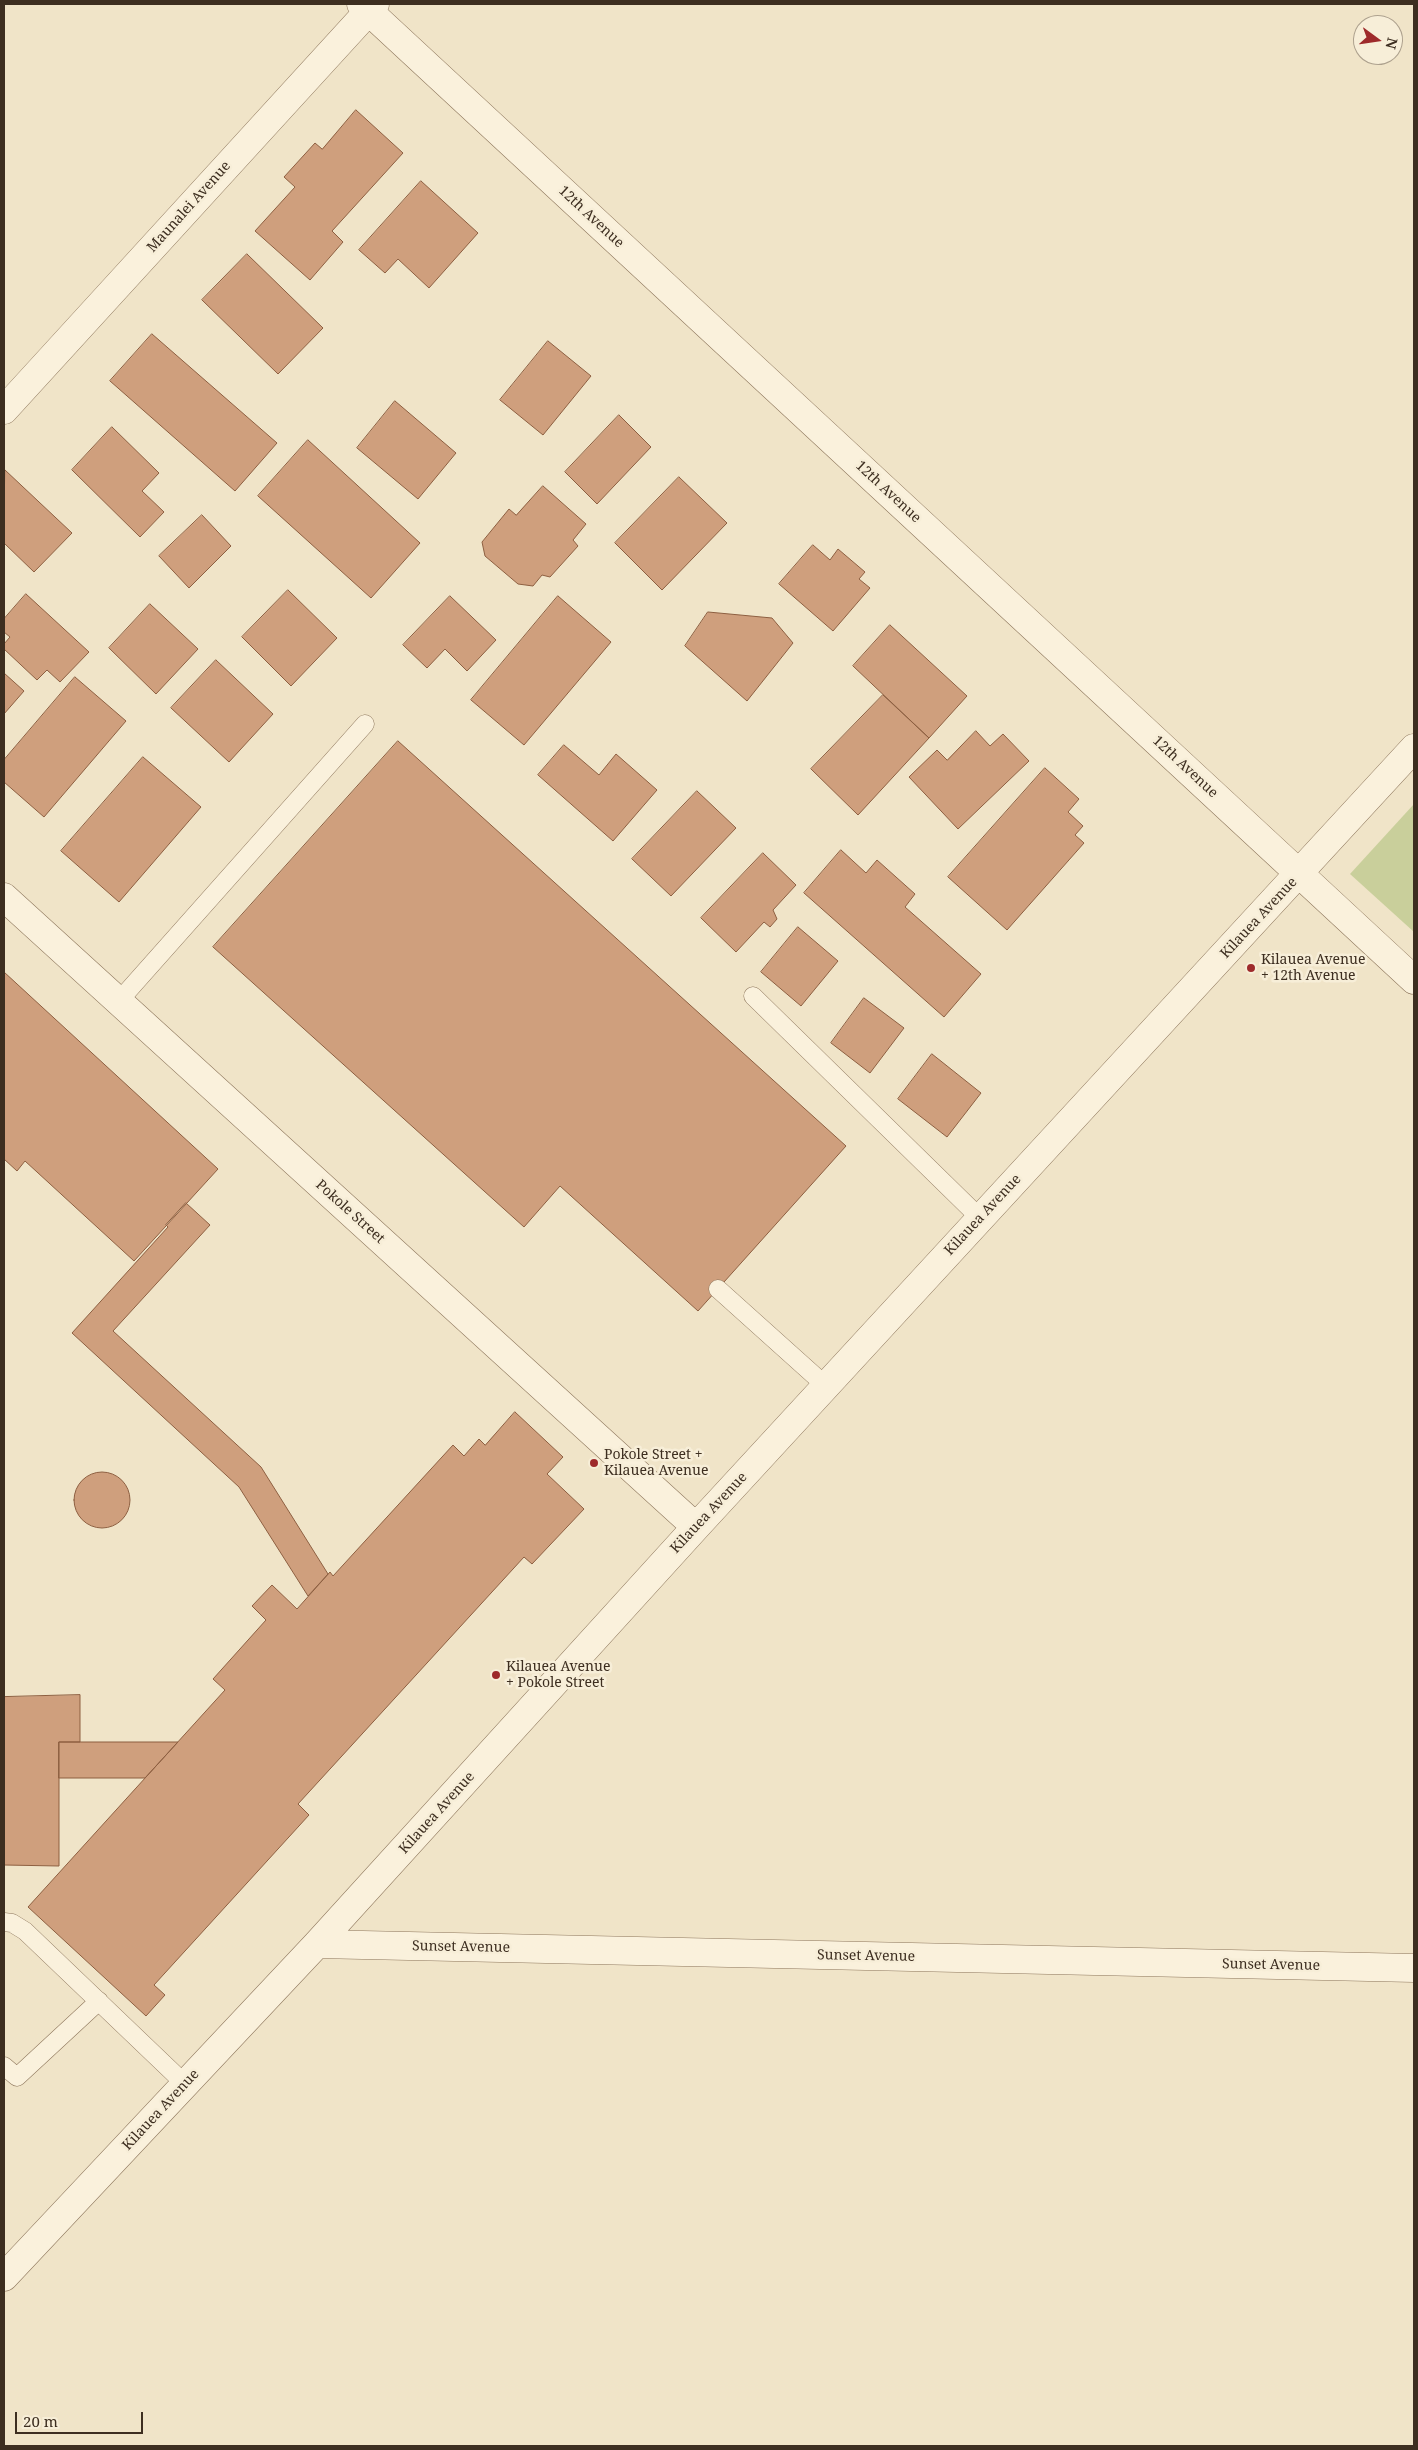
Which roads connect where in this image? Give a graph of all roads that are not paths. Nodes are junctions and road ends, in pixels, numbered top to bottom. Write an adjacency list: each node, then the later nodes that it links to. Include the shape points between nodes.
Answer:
1 (368, 6): 2 (street, Maunalei Avenue); 5 (street, 12th Avenue)
2 (4, 410)
3 (365, 724): 9 (lane)
4 (1414, 748): 5 (street, Kilauea Avenue)
5 (1300, 874): 7 (street, 12th Avenue); 10 (street, Kilauea Avenue)
6 (4, 897): 9 (street, Pokole Street)
7 (1414, 980)
8 (753, 996): 10 (lane)
9 (118, 1002): 13 (street, Pokole Street)
10 (980, 1218): 12 (street, Kilauea Avenue)
11 (718, 1289): 12 (lane)
12 (826, 1386): 13 (street, Kilauea Avenue)
13 (696, 1527): 15 (street, Kilauea Avenue)
14 (4, 1922): 17 (lane, via 25,1931)
15 (317, 1944): 16 (street, Sunset Avenue); 19 (street, Kilauea Avenue)
16 (1414, 1968)
17 (99, 2002): 18 (lane, via 17,2078); 19 (lane)
18 (4, 2066)
19 (185, 2084): 20 (street, Kilauea Avenue)
20 (4, 2277)

